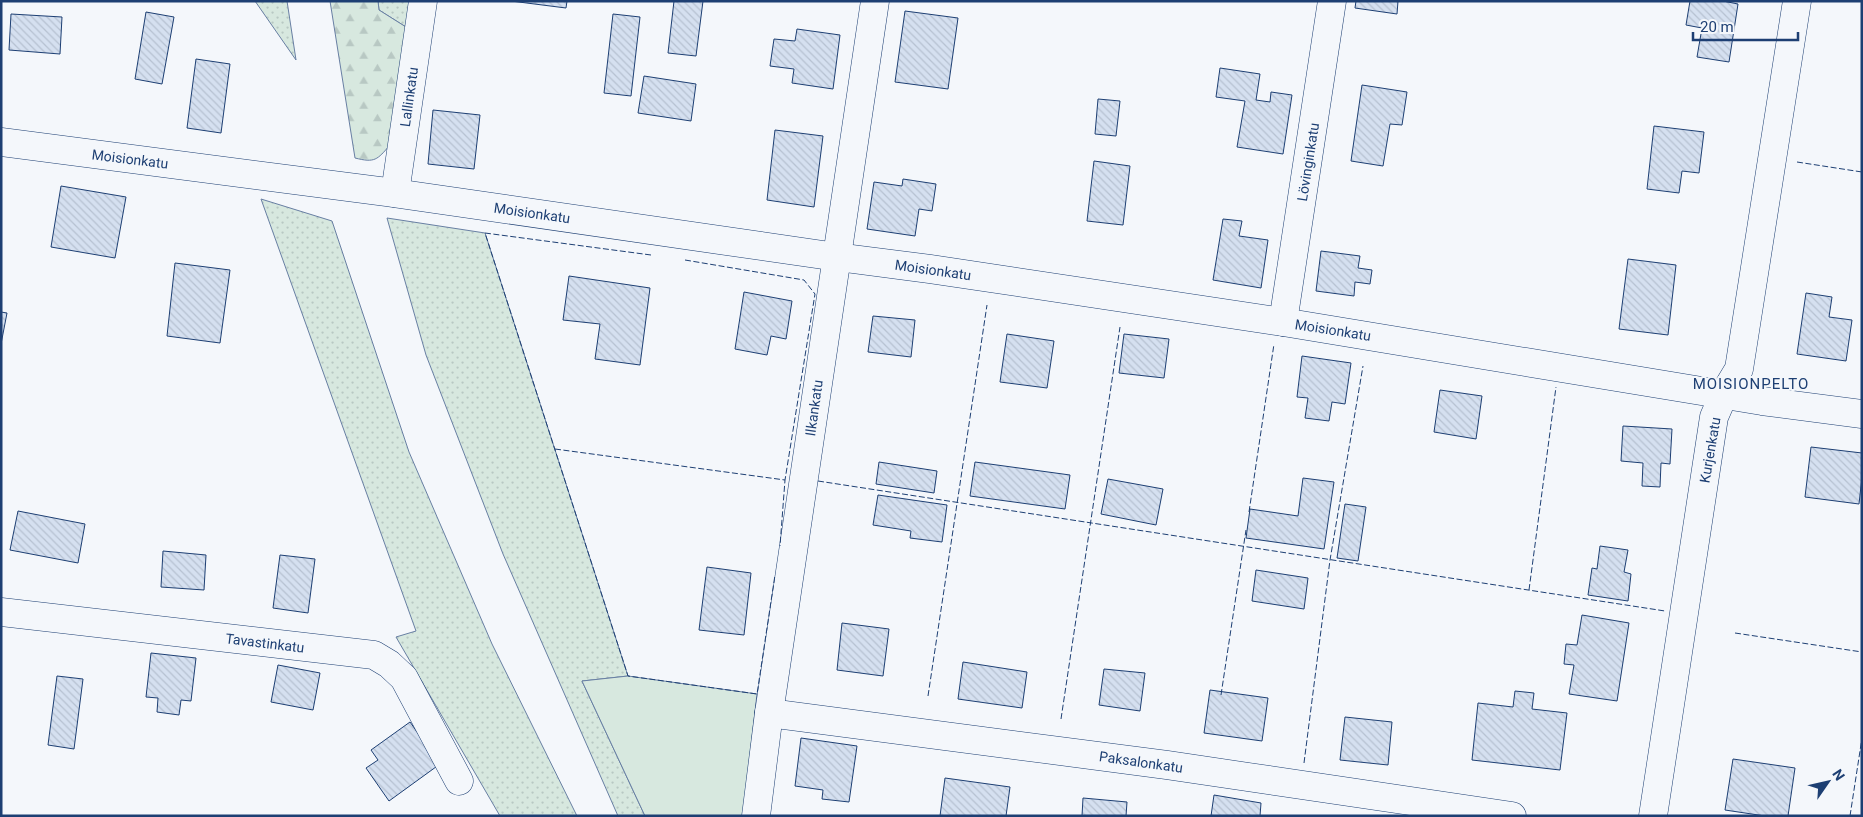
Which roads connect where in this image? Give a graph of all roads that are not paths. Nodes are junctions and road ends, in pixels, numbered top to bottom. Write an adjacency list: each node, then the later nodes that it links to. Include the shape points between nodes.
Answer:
1 (423, 1): 6 (street, Lallinkatu)
2 (875, 1): 7 (street, Ilkankatu)
3 (1332, 1): 8 (street, Lövinginkatu)
4 (1797, 1): 9 (street, Kurjenkatu, via 1739,368)
5 (1, 142): 6 (street, Moisionkatu)
6 (395, 193): 7 (street, Moisionkatu)
7 (837, 257): 8 (street, Moisionkatu); 12 (street, Ilkankatu)
8 (1283, 322): 9 (street, Moisionkatu)
9 (1724, 394): 10 (street, Moisionkatu); 16 (street, Kurjenkatu, via 1714,416)
10 (1862, 414)
11 (1, 612): 13 (street, Tavastinkatu, via 374,655 404,678)
12 (769, 712): 14 (street, Ilkankatu); 15 (street, Paksalonkatu, via 1167,765)
13 (459, 781)
14 (756, 816)
15 (1512, 816)
16 (1654, 816)

